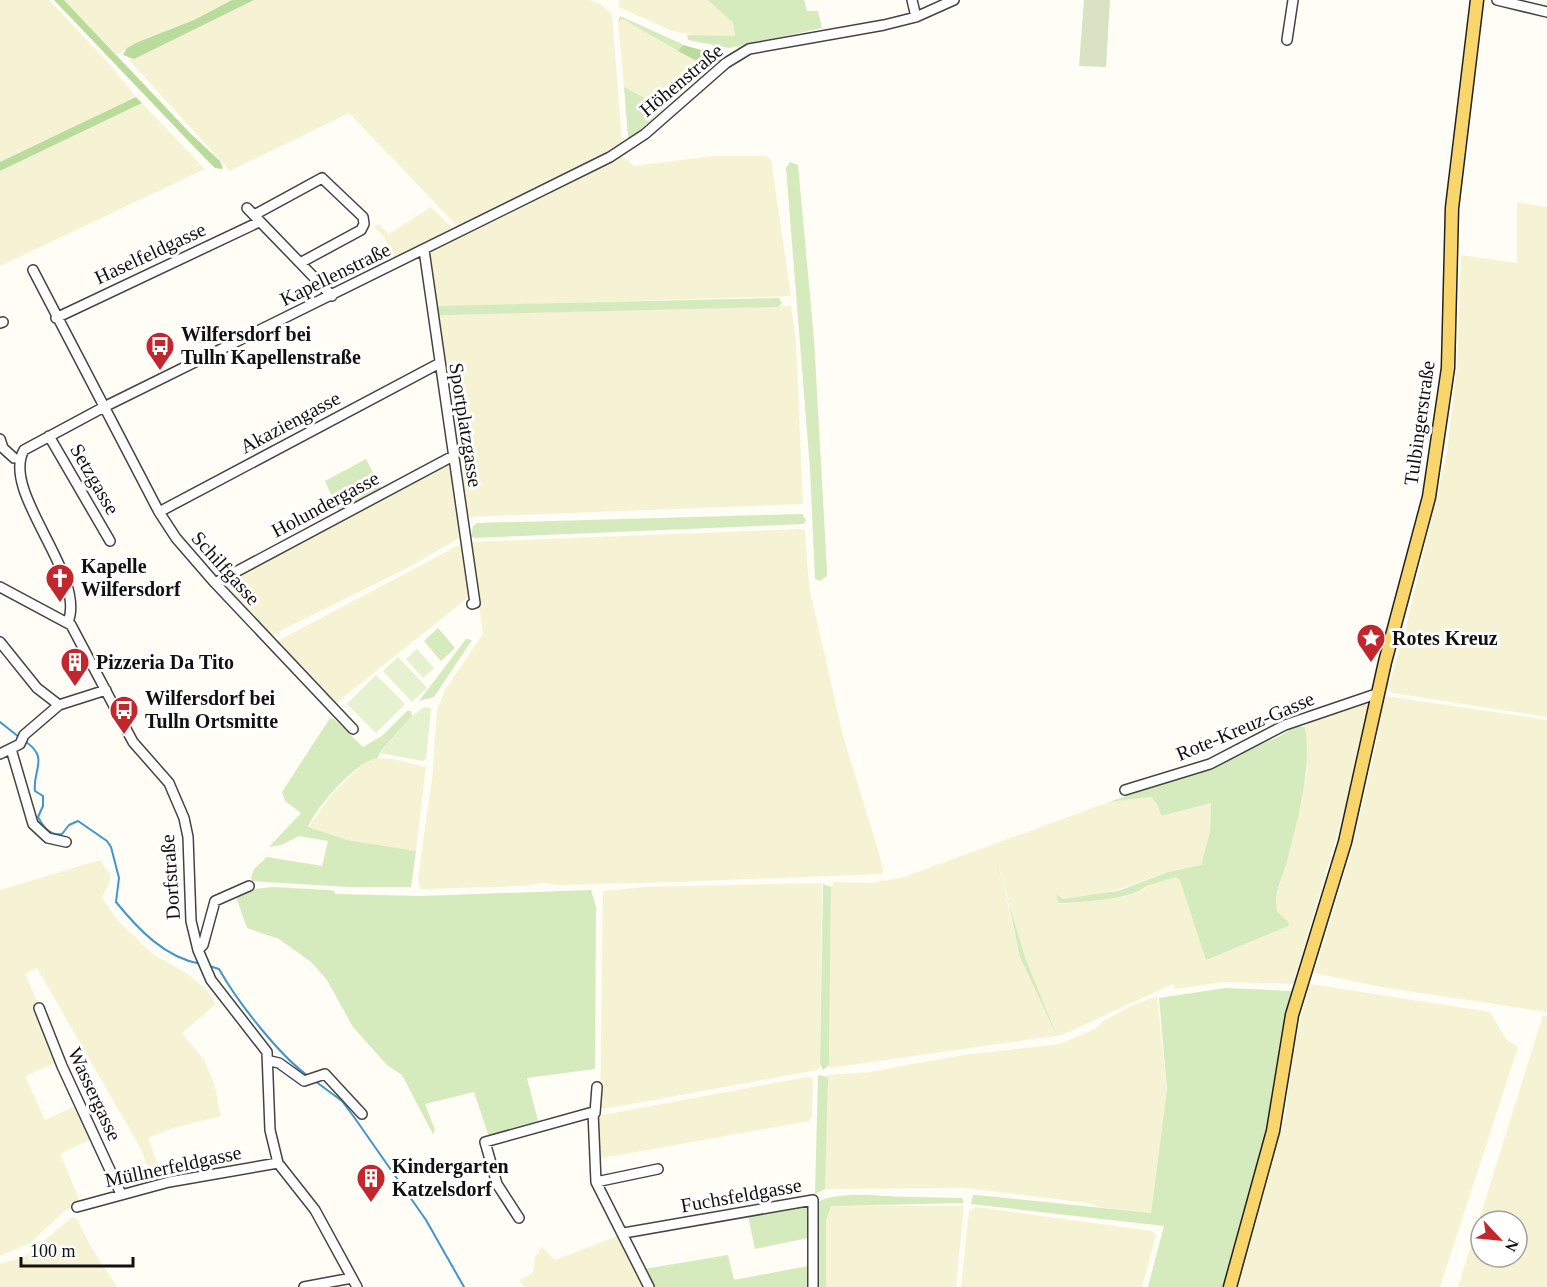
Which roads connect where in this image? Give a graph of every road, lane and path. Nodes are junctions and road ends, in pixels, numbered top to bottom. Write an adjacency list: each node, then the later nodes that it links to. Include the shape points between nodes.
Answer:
1 (912, 0): 7 (street)
2 (954, 0): 7 (street, Höhenstraße)
3 (1293, 0): 8 (street)
4 (1477, 0): 32 (main road, Tulbingerstraße, via 1452,208 1450,336 1440,430 1425,515)
5 (1497, 0): 6 (street)
6 (1547, 12)
7 (916, 17): 9 (street, Höhenstraße, via 749,49 726,63 645,134)
8 (1287, 40)
9 (610, 157): 11 (street, Kapellenstraße)
10 (253, 215): 12 (street); 12 (street, Haselfeldgasse, via 322,178 363,217 361,230); 15 (street, Haselfeldgasse)
11 (424, 250): 14 (street, Kapellenstraße); 16 (street, Sportplatzgasse)
12 (300, 263): 14 (street)
13 (33, 270): 15 (street)
14 (332, 296): 17 (street, Kapellenstraße)
15 (56, 318): 17 (street)
16 (438, 364): 20 (street, Sportplatzgasse); 24 (street, Akaziengasse)
17 (104, 407): 18 (street, Kapellenstraße); 24 (street, Schilfgasse)
18 (49, 436): 21 (street, Kapellenstraße); 25 (street, Setzgasse)
19 (0, 439): 21 (street)
20 (453, 456): 26 (street, Holundergasse); 28 (street, Sportplatzgasse, via 475,603)
21 (14, 458): 22 (street)
22 (10, 468)
23 (14, 494): 29 (street, via 33,536 60,579 70,609)
24 (159, 512): 26 (street, Schilfgasse)
25 (111, 541)
26 (215, 583): 34 (street, Schilfgasse)
27 (0, 587): 29 (street)
28 (472, 604)
29 (68, 622): 31 (street, Dorfstraße)
30 (0, 642): 33 (street, via 37,688)
31 (106, 690): 33 (street); 40 (street, Dorfstraße, via 133,742 157,767 177,799 188,837 191,921)
32 (1379, 693): 37 (street, Rote-Kreuz-Gasse, via 1285,725 1210,764); 58 (main road, Tulbingerstraße, via 1345,842 1292,1016 1273,1131)
33 (59, 705): 35 (street)
34 (353, 729)
35 (11, 749): 36 (street); 38 (street, via 33,824 48,838)
36 (0, 754)
37 (1125, 790)
38 (66, 842)
39 (249, 886): 40 (street, via 215,901)
40 (199, 955): 42 (street, Dorfstraße, via 209,975 263,1044)
41 (39, 1008): 49 (street, Wassergasse)
42 (270, 1061): 45 (street, via 303,1081 325,1074); 46 (street, via 270,1130)
43 (597, 1087): 44 (street)
44 (593, 1112): 48 (street); 51 (street, via 485,1142 496,1184)
45 (362, 1114)
46 (278, 1163): 49 (street, Müllnerfeldgasse); 53 (street, via 315,1210)
47 (658, 1169): 48 (street)
48 (596, 1182): 52 (street)
49 (122, 1194): 50 (street, Müllnerfeldgasse)
50 (77, 1207)
51 (519, 1218)
52 (624, 1233): 56 (street); 57 (street, Fuchsfeldgasse, via 813,1200)
53 (352, 1278): 54 (street); 55 (street)
54 (304, 1287)
55 (357, 1287)
56 (649, 1287)
57 (813, 1287)
58 (1230, 1287)

